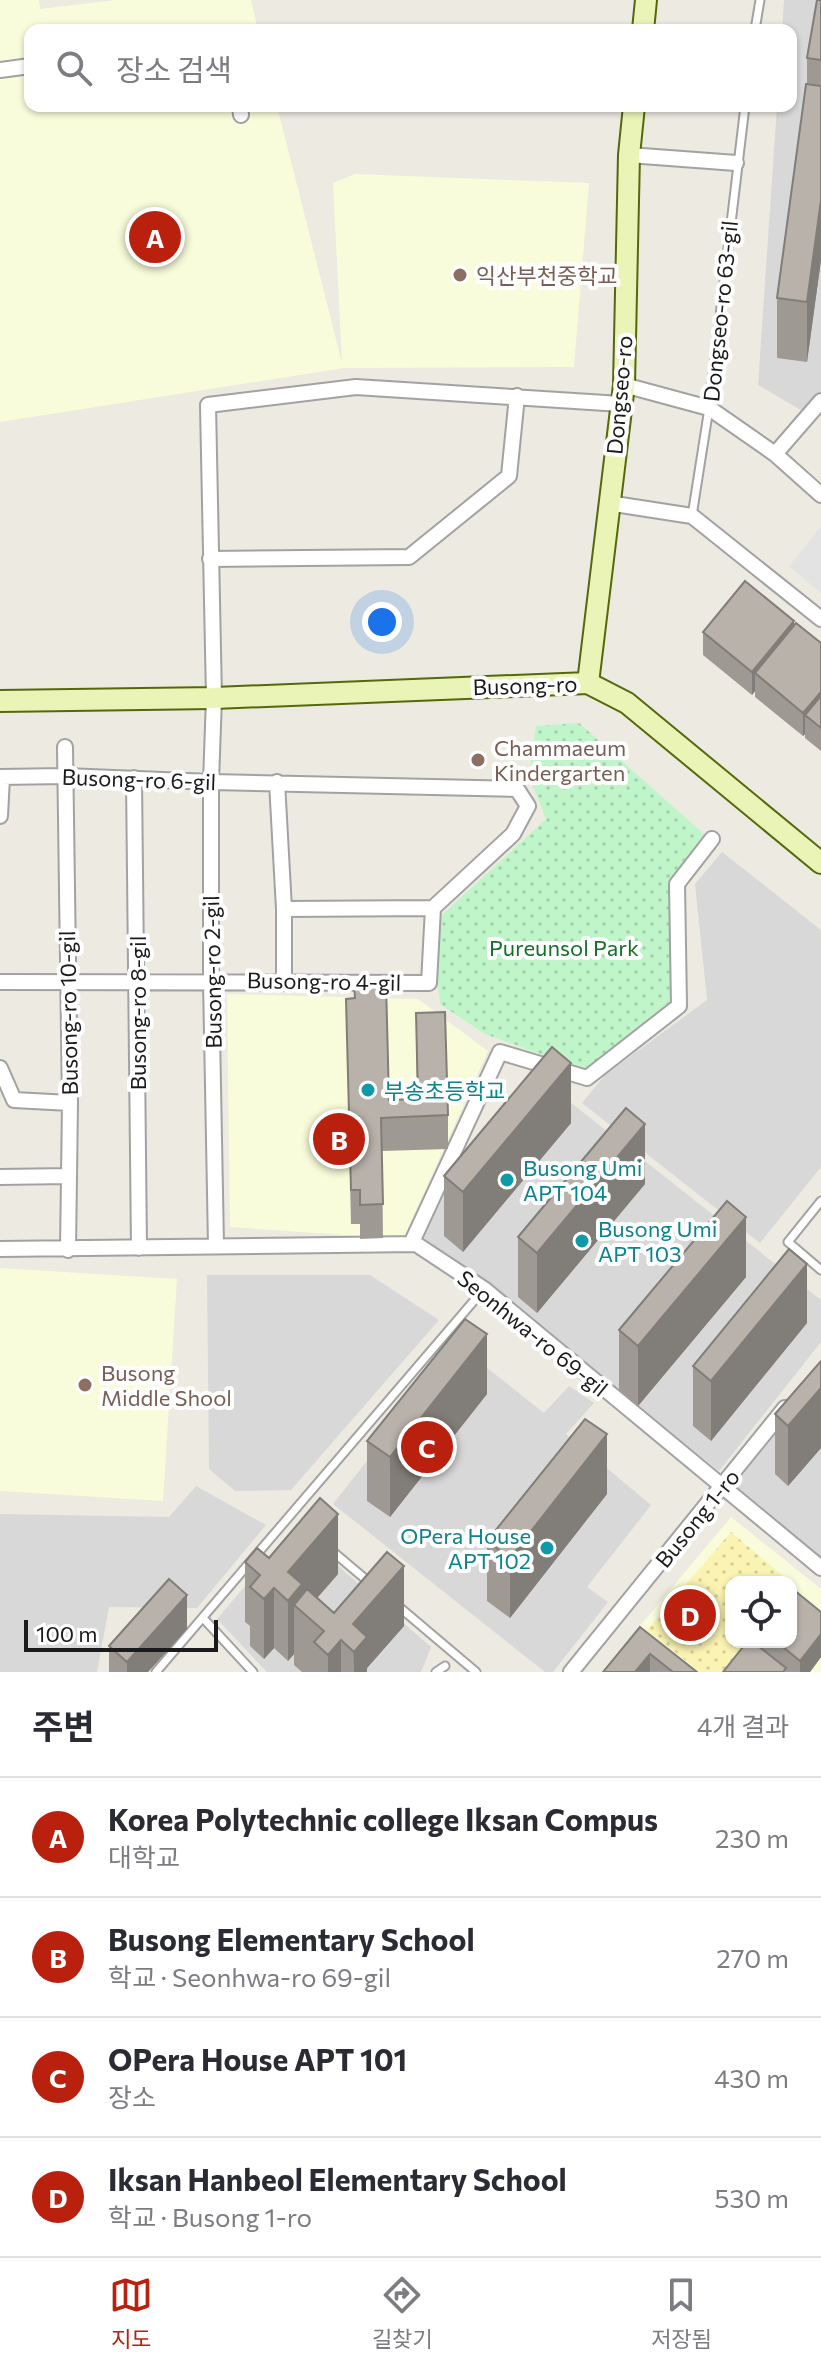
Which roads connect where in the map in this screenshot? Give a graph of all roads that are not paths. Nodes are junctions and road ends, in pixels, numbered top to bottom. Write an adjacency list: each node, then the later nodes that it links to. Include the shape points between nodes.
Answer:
1 (646, 0): 3 (street)
2 (760, 0): 4 (lane)
3 (644, 24)
4 (756, 24)
5 (24, 67): 6 (street)
6 (0, 70)
7 (633, 112): 9 (street, Dongseo-ro)
8 (744, 112): 10 (lane, Dongseo-ro 63-gil)
9 (629, 155): 10 (street); 11 (street, Dongseo-ro)
10 (736, 163): 14 (lane, Dongseo-ro 63-gil)
11 (622, 395): 12 (street); 14 (street); 17 (street, Dongseo-ro)
12 (517, 396): 19 (street, via 509,476 409,557); 19 (street, via 356,387 208,405)
13 (821, 401): 15 (street)
14 (709, 408): 15 (street); 18 (lane, Dongseo-ro 63-gil)
15 (775, 454): 16 (street)
16 (821, 495)
17 (608, 503): 18 (street); 21 (street, Dongseo-ro)
18 (692, 516): 20 (street)
19 (210, 559): 22 (street)
20 (821, 619)
21 (588, 683): 22 (street, Busong-ro); 32 (street, Busong-ro, via 627,703)
22 (214, 698): 23 (street, Busong-ro); 28 (street, Busong-ro 2-gil)
23 (0, 701)
24 (65, 747): 25 (street, Busong-ro 10-gil)
25 (65, 776): 26 (street, Busong-ro 6-gil); 27 (street, Busong-ro 6-gil); 38 (street, Busong-ro 10-gil)
26 (1, 777): 30 (street)
27 (134, 778): 28 (street, Busong-ro 6-gil); 39 (street, Busong-ro 8-gil)
28 (211, 782): 29 (street, Busong-ro 6-gil); 35 (street, Busong-ro 2-gil)
29 (277, 782): 33 (street, Busong-ro 6-gil, via 517,789 528,806 513,834); 34 (street)
30 (0, 816)
31 (712, 839): 45 (street, via 677,884 679,1006 587,1078 500,1052)
32 (821, 863)
33 (433, 908): 34 (street); 36 (street, Busong-ro 4-gil, via 429,983)
34 (284, 909): 36 (street)
35 (211, 980): 36 (street, Busong-ro 4-gil); 39 (street, Busong-ro 4-gil); 46 (street, Busong-ro 2-gil)
36 (284, 981)
37 (0, 982): 38 (street, Busong-ro 4-gil)
38 (68, 982): 39 (street, Busong-ro 4-gil); 41 (street, Busong-ro 10-gil)
39 (137, 982): 47 (street, Busong-ro 8-gil)
40 (0, 1068): 41 (street, via 14,1100)
41 (70, 1103): 42 (street, Busong-ro 10-gil)
42 (69, 1176): 43 (street); 49 (street, Busong-ro 10-gil)
43 (0, 1177)
44 (821, 1201): 50 (lane, via 788,1242)
45 (411, 1244): 46 (street, Seonhwa-ro 69-gil); 51 (street, Seonhwa-ro 69-gil)
46 (216, 1245): 47 (street, Seonhwa-ro 69-gil)
47 (139, 1248): 49 (street, Seonhwa-ro 69-gil)
48 (0, 1249): 49 (street, Seonhwa-ro 69-gil)
49 (68, 1250)
50 (821, 1270)
51 (484, 1289): 53 (street, Seonhwa-ro 69-gil); 54 (lane)
52 (791, 1401): 53 (street, Busong 1-ro)
53 (722, 1488): 57 (street, Seonhwa-ro 69-gil); 66 (street, Busong 1-ro)
54 (289, 1515): 55 (lane); 60 (lane)
55 (301, 1525)
56 (324, 1544): 58 (lane)
57 (821, 1568)
58 (383, 1593)
59 (394, 1603): 65 (lane)
60 (203, 1618): 62 (lane); 63 (lane)
61 (445, 1666): 64 (lane)
62 (156, 1672)
63 (253, 1672)
64 (436, 1672)
65 (476, 1672)
66 (571, 1672)

